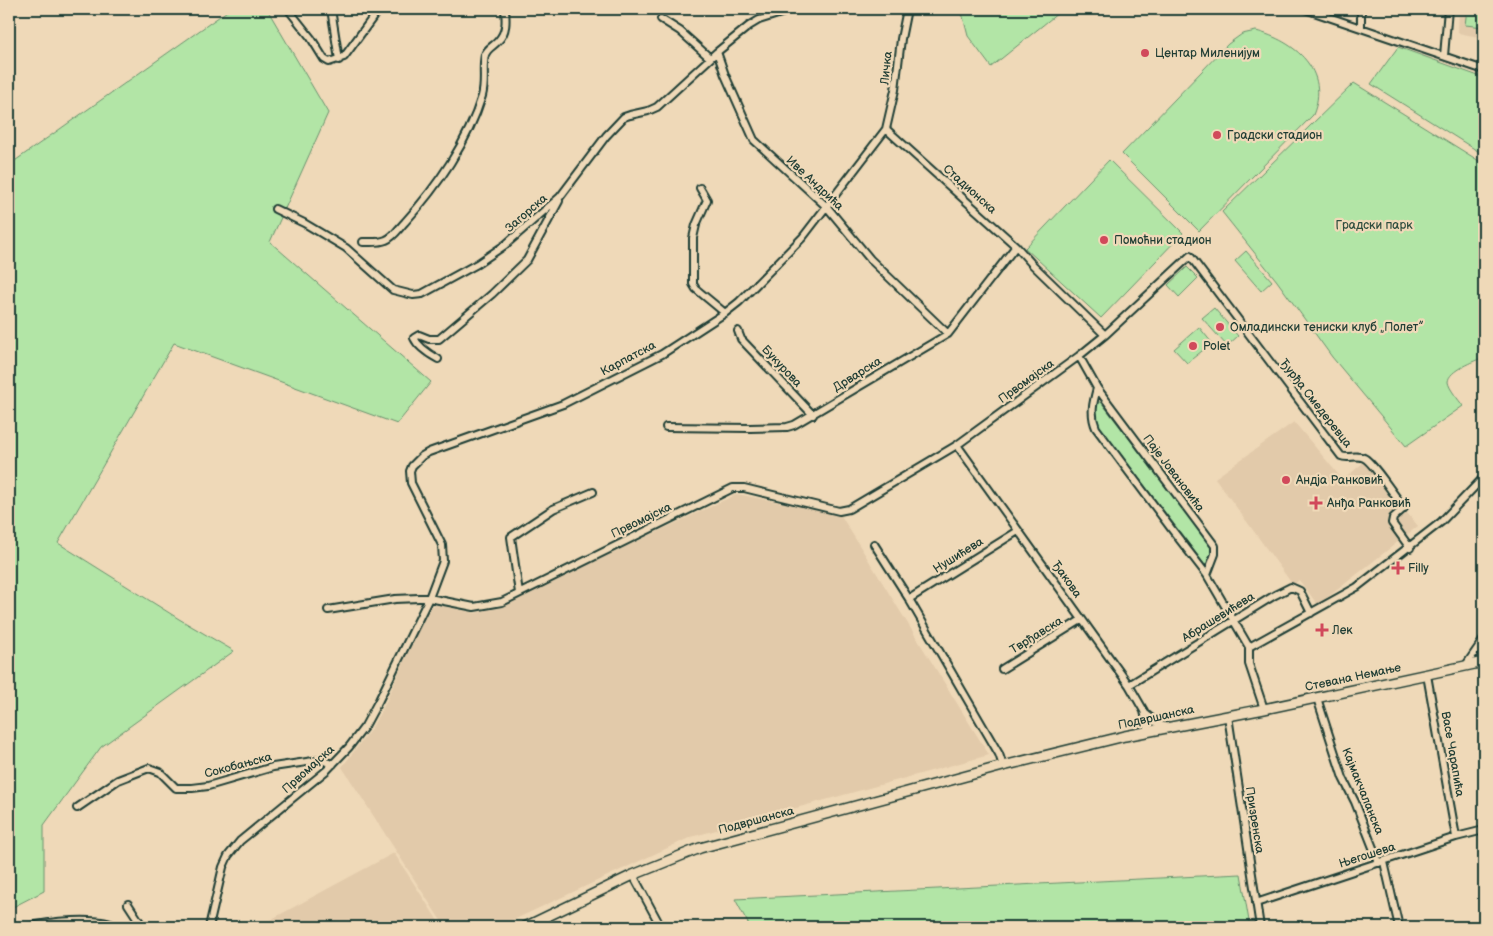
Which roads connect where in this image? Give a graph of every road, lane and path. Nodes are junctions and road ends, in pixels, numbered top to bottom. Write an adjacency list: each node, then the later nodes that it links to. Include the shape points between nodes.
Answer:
1 (288, 9): 15 (street, via 324,59 329,62)
2 (330, 9): 15 (street)
3 (379, 9): 15 (street, via 348,54)
4 (505, 9): 22 (street, via 504,30 486,54 482,98 457,151 421,204 392,236 381,241)
5 (794, 9): 12 (street, Загорска, via 759,20)
6 (907, 9): 17 (street, Личка)
7 (1305, 9): 11 (street)
8 (1361, 9): 11 (street)
9 (1448, 9): 13 (street)
10 (661, 19): 14 (street)
11 (1361, 27): 13 (street)
12 (717, 52): 14 (street, Загорска); 20 (street, Иве Андрића, via 754,140)
13 (1444, 56): 16 (street)
14 (710, 58): 19 (street, Загорска, via 657,107 624,118 606,136)
15 (339, 60)
16 (1484, 70)
17 (886, 129): 20 (street); 23 (street, Стадионска)
18 (700, 188): 25 (street, via 707,200 693,238 693,284)
19 (560, 197): 21 (street, Загорска, via 491,256 429,291 413,295 393,290 346,248); 30 (street, via 527,260 492,294 439,339 420,335 414,338)
20 (828, 207): 25 (street, Карпатска, via 786,256); 27 (street, Иве Андрића, via 870,259)
21 (274, 209)
22 (363, 242)
23 (1016, 246): 27 (street, Дрварска); 28 (street, Стадионска)
24 (1190, 256): 28 (street, Првомајска); 39 (street, Ђурђа Смедеревца, via 1340,456 1364,458 1404,508 1392,523)
25 (726, 314): 42 (street, Карпатска, via 662,354 563,404 422,456 412,466 414,491 443,551)
26 (738, 330): 32 (street, Букурова, via 741,339)
27 (948, 334): 32 (street, Дрварска)
28 (1105, 335): 29 (street, Првомајска)
29 (1079, 356): 31 (street, Паје Јовановића); 34 (street, Првомајска)
30 (438, 359)
31 (1097, 388): 40 (street, via 1092,407 1096,428); 40 (street, Паје Јовановића, via 1214,546 1215,554)
32 (813, 415): 33 (street, Дрварска, via 788,427)
33 (666, 427)
34 (957, 445): 37 (street, Ђакова); 41 (street, Првомајска, via 843,511 733,488)
35 (1484, 477): 39 (street, via 1441,522)
36 (594, 492): 41 (street, via 553,509 511,537)
37 (1018, 531): 43 (street, Нушићева); 46 (street, Ђакова)
38 (874, 544): 43 (street)
39 (1410, 548): 45 (street, via 1357,587)
40 (1207, 575): 47 (street)
41 (519, 593): 42 (street, Првомајска, via 482,607)
42 (428, 598): 44 (street, via 395,599); 61 (street, Првомајска, via 365,726)
43 (909, 599): 62 (street)
44 (328, 610)
45 (1311, 613): 47 (street, Абрашевићева, via 1300,591 1291,587); 49 (street)
46 (1081, 620): 52 (street, Тврђавска); 54 (street, Ђакова)
47 (1234, 621): 49 (street); 54 (street, Абрашевићева)
48 (1484, 639): 51 (street)
49 (1249, 647): 56 (street, via 1250,664)
50 (1484, 662): 51 (street, Стевана Немање)
51 (1466, 665): 53 (street, Стевана Немање)
52 (1002, 669)
53 (1427, 675): 55 (street, Стевана Немање); 65 (street, Васе Чарапића)
54 (1129, 685): 57 (street, Ђакова)
55 (1317, 698): 56 (street, Стевана Немање); 66 (street, Кајмакчаланска, via 1343,778)
56 (1264, 709): 58 (street, Стевана Немање)
57 (1144, 711): 59 (street, via 1158,724); 60 (street, Ђакова)
58 (1228, 716): 59 (street, Подвршанска); 68 (street, Призренска)
59 (1170, 727): 60 (street, Подвршанска)
60 (1149, 732): 62 (street, Подвршанска)
61 (332, 764): 63 (street, Сокобањска, via 320,760 282,765 192,788 176,788 160,772 149,768 118,780); 73 (street, Првомајска, via 240,842 228,856)
62 (1003, 766): 67 (street, Подвршанска, via 700,848)
63 (77, 808)
64 (1484, 830): 65 (street, Његошева)
65 (1456, 837): 66 (street, Његошева)
66 (1382, 862): 68 (street, Његошева); 77 (street, Кајмакчаланска)
67 (633, 875): 74 (street, Подвршанска); 75 (street)
68 (1256, 903): 76 (street, Призренска)
69 (128, 904): 72 (street)
70 (28, 927): 71 (street, via 87,920)
71 (116, 927)
72 (143, 927)
73 (209, 927)
74 (526, 927)
75 (660, 927)
76 (1260, 927)
77 (1399, 927)

